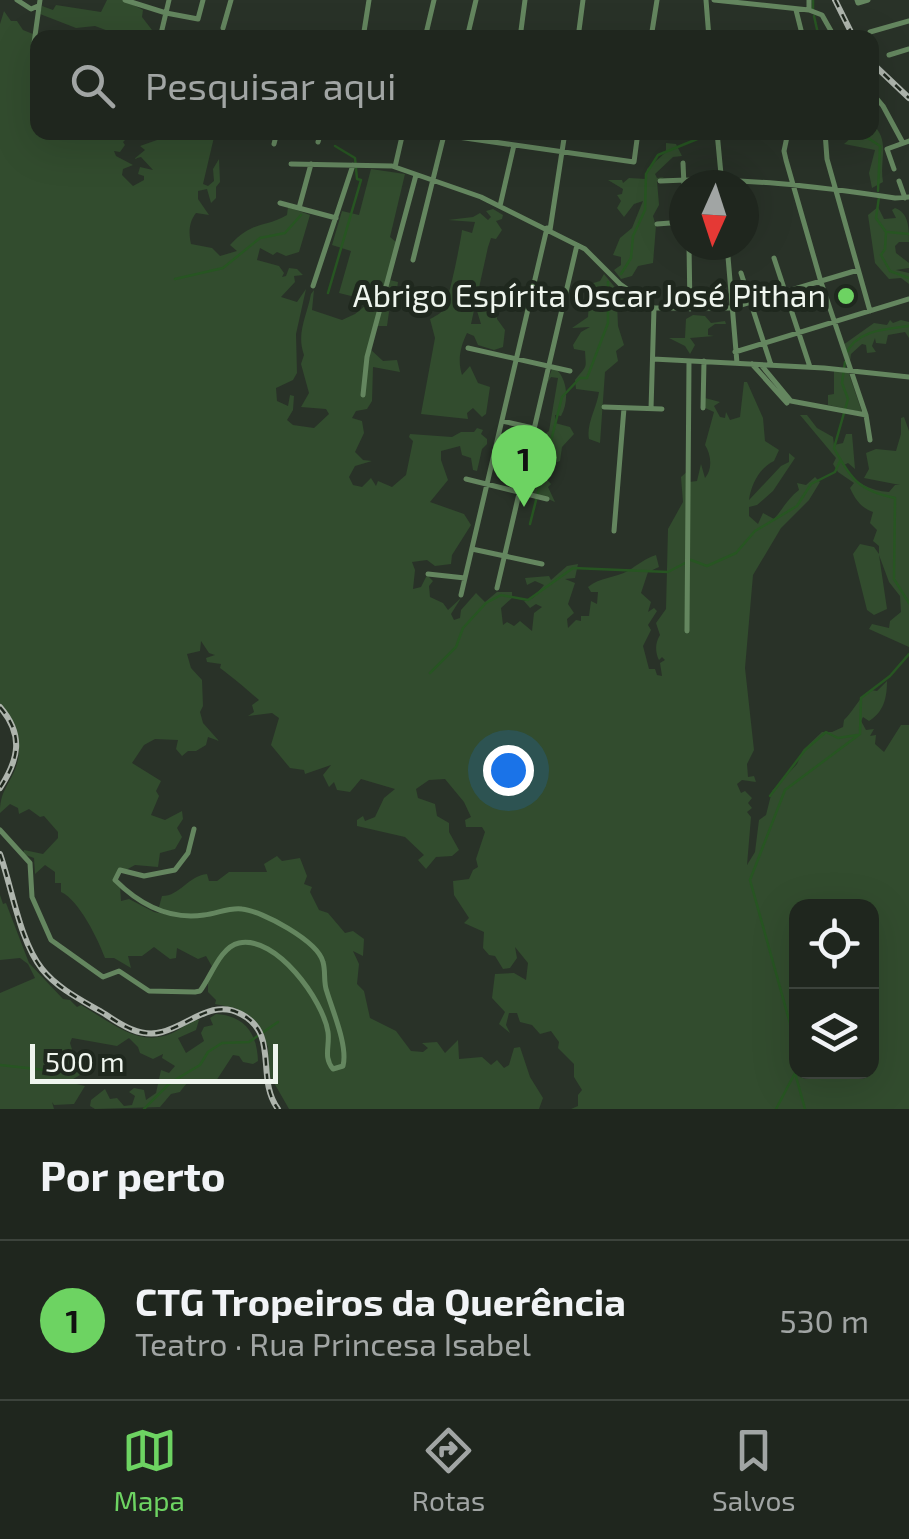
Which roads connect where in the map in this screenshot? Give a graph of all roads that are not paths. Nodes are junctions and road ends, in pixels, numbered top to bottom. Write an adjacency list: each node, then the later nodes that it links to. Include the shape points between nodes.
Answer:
1 (17, 0): 18 (street, via 28,8)
2 (125, 0): 21 (street)
3 (169, 0): 21 (street)
4 (203, 0): 21 (street, via 198,20)
5 (230, 0): 23 (street)
6 (369, 0): 26 (street)
7 (425, 0): 16 (street)
8 (476, 0): 28 (street)
9 (525, 0): 29 (street)
10 (583, 0): 30 (street)
11 (657, 0): 31 (street)
12 (706, 0): 32 (street)
13 (714, 0): 19 (street)
14 (809, 0): 20 (street)
15 (868, 0): 17 (street)
16 (433, 1): 27 (street)
17 (858, 2)
18 (39, 3): 24 (street)
19 (796, 10): 20 (street); 33 (street)
20 (809, 10): 34 (street, via 822,15)
21 (166, 13): 25 (street)
22 (909, 20): 35 (street)
23 (223, 28)
24 (37, 30)
25 (162, 30)
26 (364, 30)
27 (427, 30)
28 (469, 30)
29 (521, 30)
30 (579, 30)
31 (653, 30)
32 (708, 30)
33 (801, 30)
34 (830, 30)
35 (876, 30)
36 (909, 49): 37 (street)
37 (888, 55)
38 (879, 101): 48 (street)
39 (275, 140): 49 (street)
40 (401, 140): 56 (street)
41 (443, 140): 61 (street)
42 (483, 140): 50 (street)
43 (563, 140): 51 (street)
44 (637, 140): 51 (street, via 634,162)
45 (718, 140): 59 (street)
46 (786, 140): 66 (street)
47 (826, 140): 67 (street)
48 (906, 142): 57 (street, via 887,148)
49 (274, 144)
50 (514, 145): 51 (street); 70 (street)
51 (561, 152): 75 (street)
52 (683, 163): 58 (street)
53 (290, 164): 54 (street)
54 (312, 164): 55 (street); 71 (street)
55 (353, 165): 56 (street); 72 (street)
56 (395, 167): 60 (street)
57 (894, 169)
58 (683, 170)
59 (721, 170)
60 (416, 174): 61 (street); 113 (street, via 367,357)
61 (433, 180): 70 (street); 78 (street)
62 (660, 181): 63 (street)
63 (669, 181)
64 (899, 181): 68 (street)
65 (759, 182): 66 (street)
66 (792, 182): 67 (street); 83 (street)
67 (836, 189): 68 (street); 81 (street)
68 (907, 198)
69 (280, 203): 71 (street)
70 (500, 206): 75 (street)
71 (299, 208): 72 (street)
72 (336, 218): 84 (street)
73 (669, 223): 74 (street)
74 (657, 224)
75 (548, 229): 76 (street); 86 (street)
76 (577, 244): 88 (street); 90 (street)
77 (774, 258): 85 (street)
78 (414, 260)
79 (689, 260): 92 (street)
80 (728, 260): 91 (street)
81 (858, 270): 83 (street); 93 (street)
82 (741, 273): 89 (street)
83 (821, 282): 85 (street); 94 (street)
84 (314, 286)
85 (785, 292): 89 (street); 95 (street)
86 (532, 294): 88 (street); 99 (street)
87 (909, 299): 93 (street)
88 (564, 302): 107 (street)
89 (750, 303): 91 (street); 96 (street)
90 (654, 308): 92 (street); 100 (street)
91 (731, 308): 92 (street); 98 (street)
92 (690, 310)
93 (870, 311): 94 (street)
94 (834, 322): 95 (street); 109 (street)
95 (798, 333): 96 (street); 108 (street)
96 (764, 343): 98 (street); 106 (street)
97 (468, 348): 99 (street)
98 (735, 352): 103 (street)
99 (516, 358): 107 (street); 121 (street)
100 (653, 360): 101 (street); 118 (street)
101 (689, 360): 102 (street); 136 (street)
102 (704, 361): 103 (street); 117 (street)
103 (737, 363): 104 (street)
104 (752, 364): 105 (street); 112 (street)
105 (761, 365): 106 (street); 112 (street)
106 (771, 365): 108 (street)
107 (549, 366): 110 (street); 122 (street)
108 (810, 367): 109 (street)
109 (850, 370): 111 (street); 120 (street)
110 (570, 371)
111 (909, 377)
112 (778, 390): 114 (street); 120 (street, via 796,403)
113 (363, 396)
114 (786, 403)
115 (604, 408): 116 (street)
116 (624, 408): 118 (street); 128 (street)
117 (703, 408)
118 (651, 409): 119 (street)
119 (662, 409)
120 (866, 415): 123 (street)
121 (502, 421): 122 (street); 125 (street)
122 (534, 428): 126 (street)
123 (870, 440)
124 (466, 480): 125 (street)
125 (487, 484): 126 (street); 129 (street)
126 (519, 492): 127 (street); 130 (street)
127 (547, 499)
128 (614, 530)
129 (472, 549): 130 (street); 133 (street)
130 (504, 556): 131 (street); 134 (street)
131 (542, 564)
132 (428, 574): 133 (street)
133 (464, 578): 135 (street)
134 (497, 588)
135 (460, 594)
136 (687, 631)
137 (194, 829): 138 (street, via 188,854 175,870 144,876 120,870 115,880 165,912 192,916 244,909 278,922 316,949 343,1066 328,1063 328,1031 298,972 258,946 234,945 195,992 156,993 123,972 93,972 51,940 32,897 30,864)
138 (0, 830)

